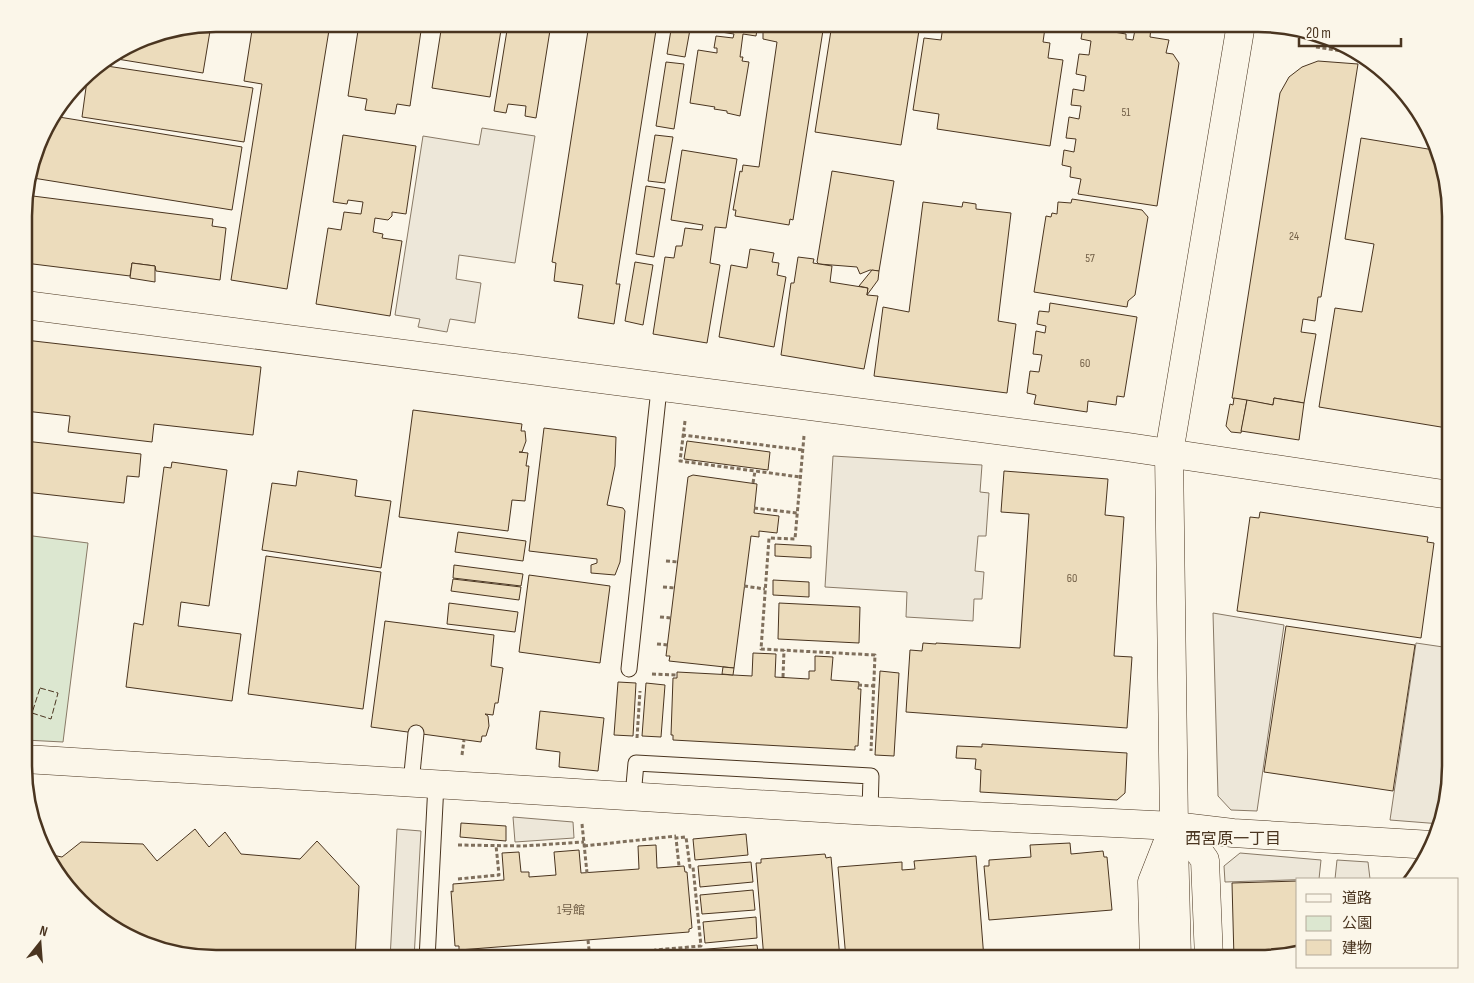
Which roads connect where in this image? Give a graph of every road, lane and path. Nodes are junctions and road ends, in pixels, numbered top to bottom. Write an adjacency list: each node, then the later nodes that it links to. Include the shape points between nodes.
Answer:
1 (1240, 32): 11 (street)
2 (1316, 47): 3 (path)
3 (1338, 50)
4 (32, 306): 5 (street)
5 (659, 389): 7 (lane); 11 (street)
6 (686, 418): 9 (path)
7 (654, 432): 9 (path); 21 (lane)
8 (804, 433): 10 (path)
9 (684, 435): 10 (path); 12 (path, via 680,461)
10 (803, 450): 13 (path)
11 (1169, 453): 15 (street); 34 (street)
12 (755, 471): 13 (path); 14 (path)
13 (800, 477): 17 (path)
14 (754, 483)
15 (1442, 494)
16 (754, 508): 17 (path)
17 (797, 512): 19 (path, via 795,539 769,538)
18 (744, 586): 19 (path)
19 (765, 589): 20 (path, via 761,649)
20 (784, 650): 23 (path); 25 (path, via 876,655)
21 (635, 672): 22 (path); 28 (path)
22 (677, 675)
23 (783, 678)
24 (858, 685): 25 (path)
25 (874, 686): 29 (path)
26 (416, 733): 30 (lane)
27 (32, 759): 30 (street)
28 (636, 763): 29 (lane); 31 (lane)
29 (870, 776): 32 (lane)
30 (423, 784): 31 (street); 37 (lane)
31 (633, 796): 32 (street)
32 (870, 811): 34 (street)
33 (582, 817): 38 (path)
34 (1174, 826): 39 (street, via 1233,834); 48 (street, via 1152,882); 49 (street); 50 (street, via 1206,860)
35 (675, 830): 36 (path)
36 (676, 838): 38 (path); 41 (path); 47 (path, via 686,837 690,867 693,867 701,946)
37 (433, 844): 40 (path); 45 (lane)
38 (584, 844): 40 (path); 42 (path)
39 (1425, 845)
40 (496, 846): 43 (path, via 499,875 458,879)
41 (678, 866)
42 (588, 873)
43 (458, 883)
44 (588, 940): 46 (path)
45 (427, 950)
46 (589, 950)
47 (655, 950)
48 (1154, 950)
49 (1177, 950)
50 (1209, 950)

